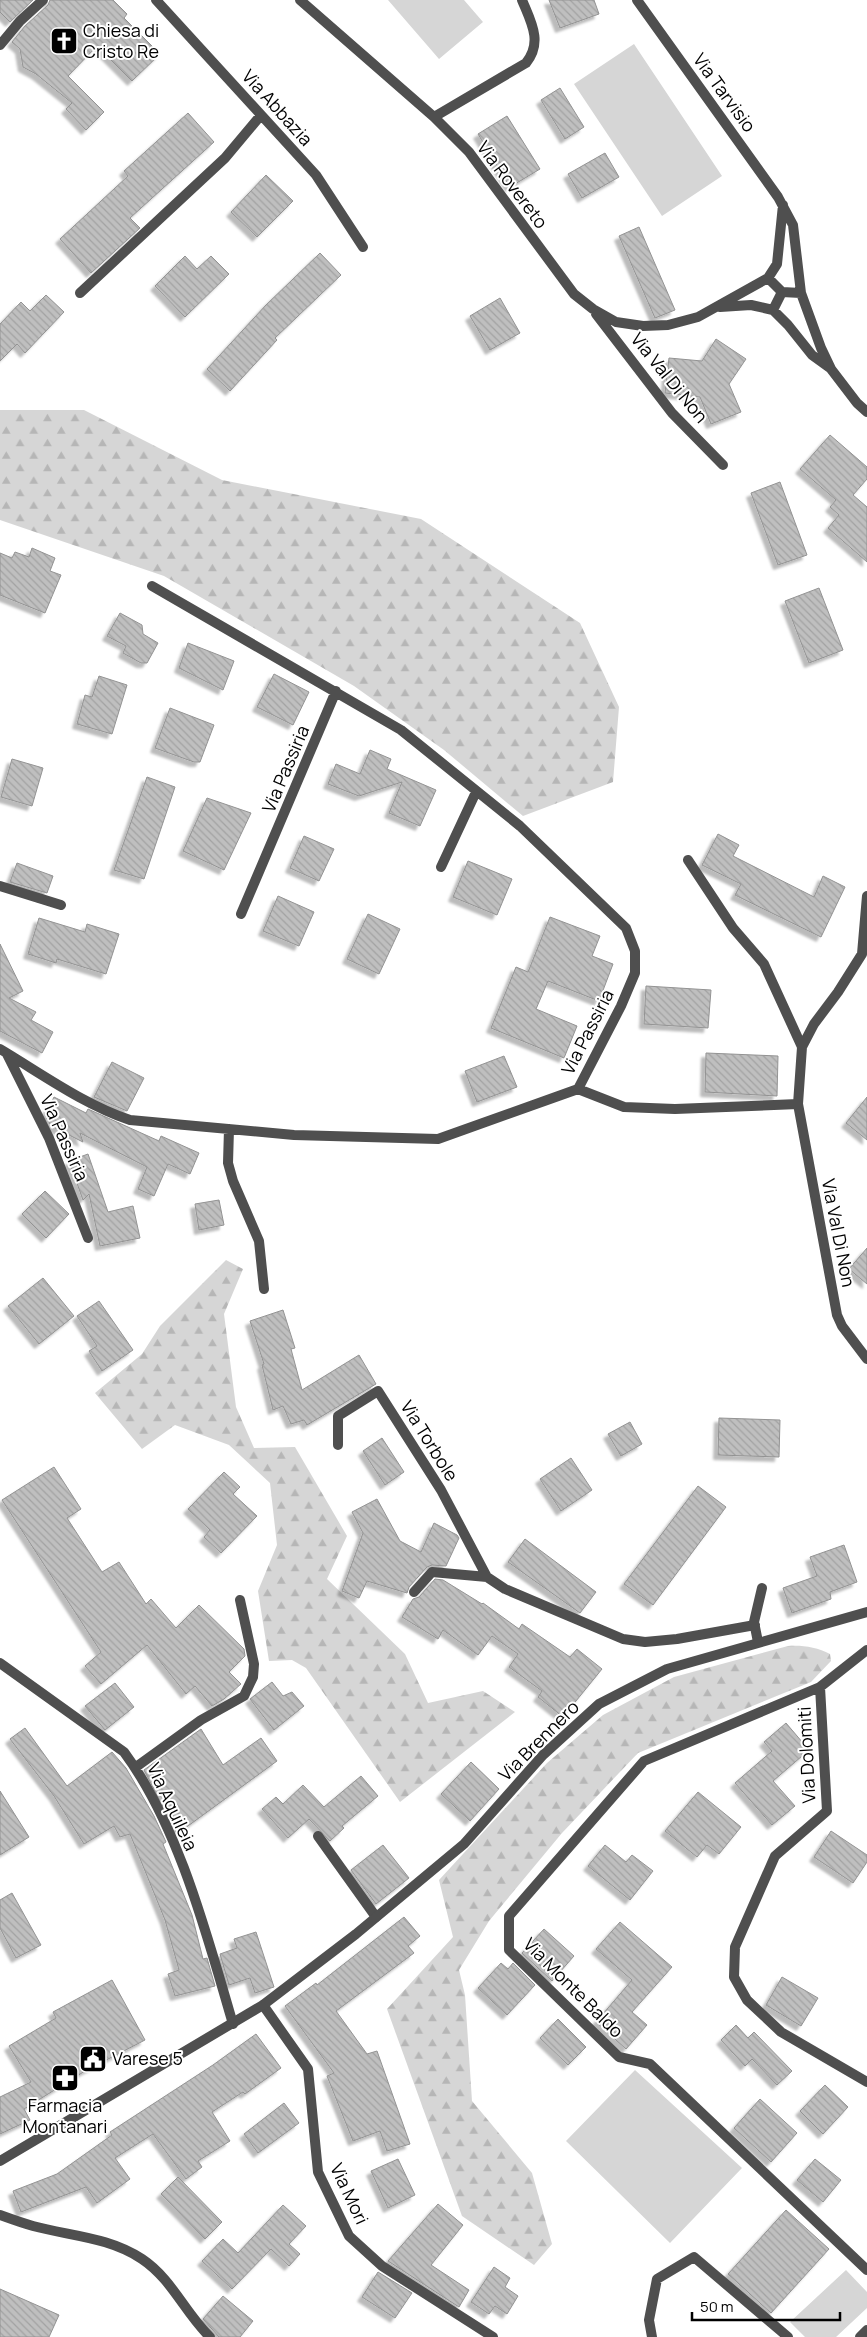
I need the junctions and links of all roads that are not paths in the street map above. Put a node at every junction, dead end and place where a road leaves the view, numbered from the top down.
1 (43, 0) edge
2 (156, 0) edge
3 (300, 0) edge
4 (522, 0) edge
5 (637, 0) edge
6 (1, 42) edge
7 (261, 115) junction
8 (434, 117) junction
9 (783, 205) junction
10 (363, 247) dead end
11 (768, 278) junction
12 (782, 292) junction
13 (80, 293) dead end
14 (801, 293) junction
15 (717, 307) junction
16 (593, 309) junction
17 (773, 310) junction
18 (831, 369) junction
19 (867, 412) edge
20 (723, 465) dead end
21 (152, 586) dead end
22 (336, 691) junction
23 (476, 792) junction
24 (688, 860) dead end
25 (441, 867) dead end
26 (0, 886) edge
27 (867, 896) edge
28 (61, 905) dead end
29 (241, 914) dead end
30 (802, 1046) junction
31 (3, 1051) edge
32 (578, 1089) junction
33 (798, 1104) junction
34 (229, 1129) junction
35 (88, 1238) dead end
36 (264, 1290) dead end
37 (867, 1359) edge
38 (338, 1445) dead end
39 (487, 1577) junction
40 (762, 1588) dead end
41 (414, 1592) dead end
42 (240, 1600) dead end
43 (867, 1612) edge
44 (755, 1625) junction
45 (758, 1642) junction
46 (867, 1650) edge
47 (0, 1663) edge
48 (820, 1687) junction
49 (136, 1767) junction
50 (318, 1836) dead end
51 (376, 1917) junction
52 (263, 2005) junction
53 (232, 2024) junction
54 (867, 2082) edge
55 (0, 2161) edge
56 (0, 2215) edge
57 (867, 2270) edge
58 (867, 2330) edge
59 (210, 2337) edge
60 (493, 2337) edge
61 (652, 2337) edge
62 (788, 2337) edge
63 (860, 2337) edge

1 - 6 street
2 - 7 street, Via Abbazia
3 - 8 street, Via Rovereto
4 - 8 street
5 - 9 street, Via Tarvisio
7 - 10 street, Via Abbazia
7 - 13 street
8 - 16 street, Via Rovereto
9 - 11 street
9 - 14 street, Via Tarvisio
11 - 12 street
11 - 15 street, Via Rovereto
12 - 14 street
12 - 17 street
14 - 18 street
15 - 16 street, Via Rovereto
15 - 17 street, Via Rovereto
16 - 20 street, Via Val Di Non
17 - 18 street
18 - 19 street
21 - 22 street, Via Passiria
22 - 23 street, Via Passiria
22 - 29 street, Via Passiria
23 - 25 street
23 - 32 street, Via Passiria
24 - 30 street, Via Val Di Non
26 - 28 street
27 - 30 street, Via Val Di Non
30 - 33 street, Via Val Di Non
31 - 34 street, Via Passiria
31 - 35 street, Via Passiria
32 - 33 street
32 - 34 street, Via Passiria
33 - 37 street, Via Val Di Non
34 - 36 street
38 - 39 street, Via Torbole
39 - 41 street, Via Torbole
39 - 44 street, Via Torbole
40 - 44 street
42 - 49 street
43 - 45 street, Via Brennero
44 - 45 street
45 - 51 street, Via Brennero
46 - 48 street, Via Dolomiti
47 - 49 street, Via Aquileia
48 - 54 street, Via Dolomiti
48 - 57 street, Via Monte Baldo
49 - 53 street, Via Aquileia
50 - 51 street
51 - 52 street, Via Brennero
52 - 53 street, Via Brennero
52 - 60 street, Via Mori
53 - 55 street, Via Brennero
56 - 59 street
58 - 63 street
61 - 62 street

